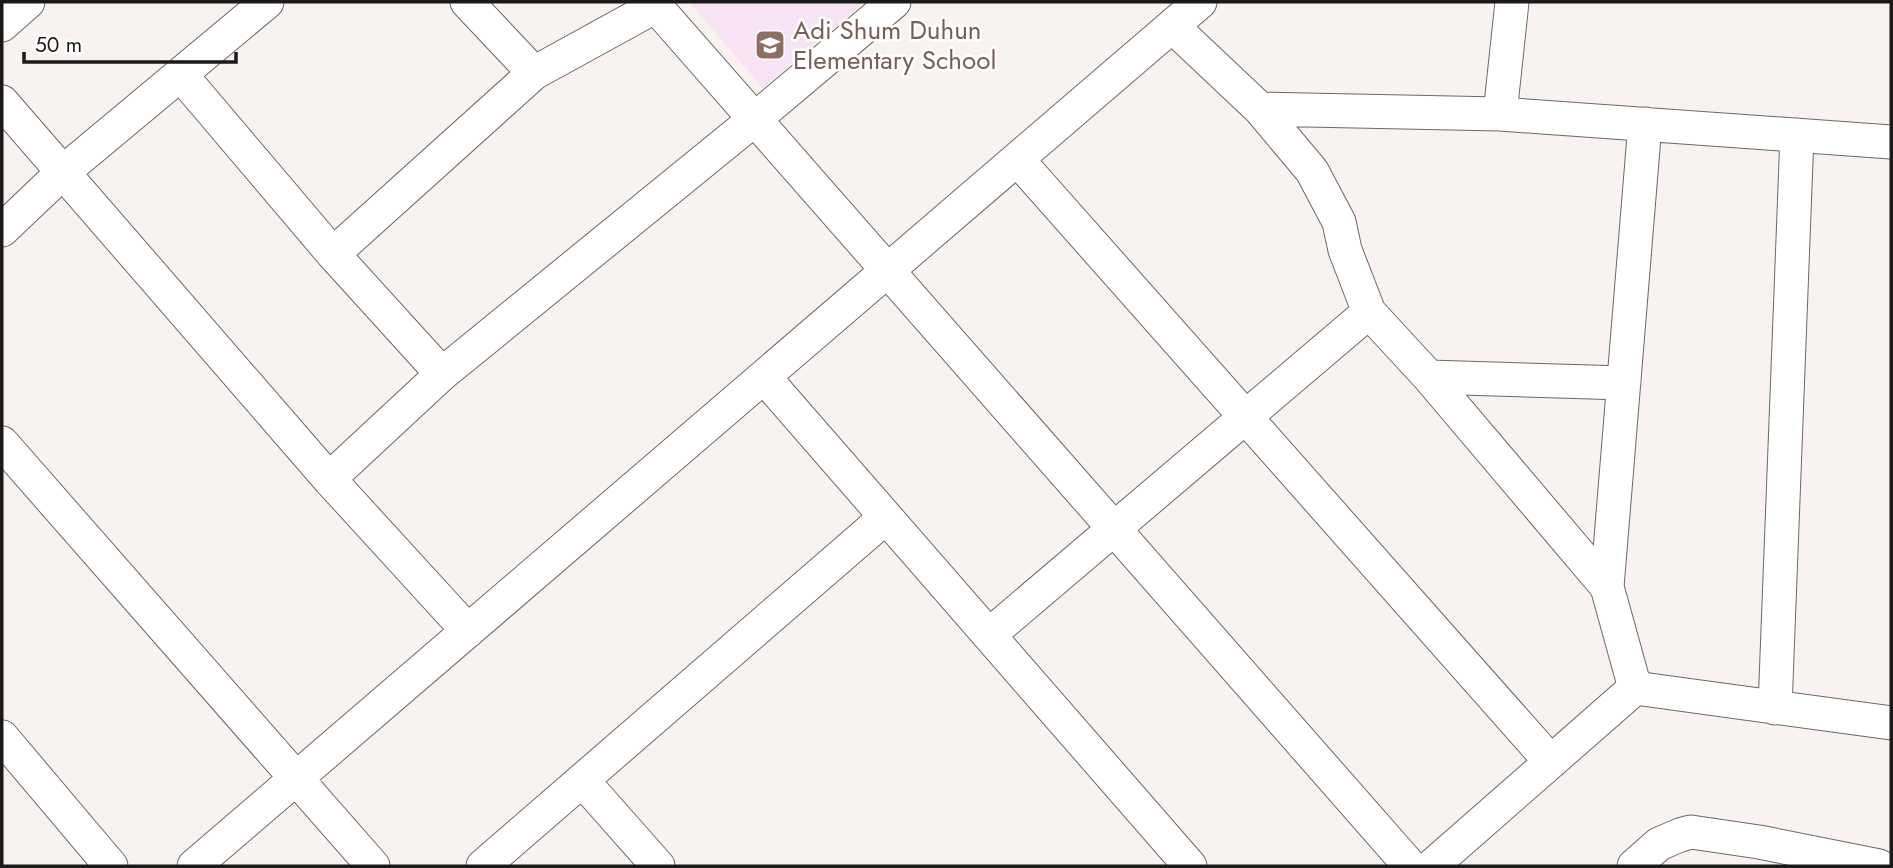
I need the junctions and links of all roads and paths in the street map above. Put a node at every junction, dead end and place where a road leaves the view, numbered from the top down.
1 (28, 2) edge
2 (267, 2) edge
3 (467, 2) edge
4 (894, 2) edge
5 (1200, 2) edge
6 (1512, 2) edge
7 (654, 4) edge
8 (2, 25) edge
9 (1172, 26) junction
10 (534, 73) junction
11 (181, 75) junction
12 (2, 102) edge
13 (1260, 109) junction
14 (1500, 114) junction
15 (755, 119) junction
16 (1645, 124) junction
17 (1797, 135) junction
18 (1891, 142) edge
19 (1017, 159) junction
20 (62, 173) junction
21 (2, 230) edge
22 (333, 254) junction
23 (887, 270) junction
24 (1369, 312) junction
25 (442, 374) junction
26 (764, 377) junction
27 (1429, 377) junction
28 (1624, 383) junction
29 (1246, 416) junction
30 (2, 443) edge
31 (329, 479) junction
32 (886, 517) junction
33 (1114, 529) junction
34 (1608, 587) junction
35 (468, 631) junction
36 (989, 635) junction
37 (1635, 688) junction
38 (1775, 708) junction
39 (1891, 723) edge
40 (2, 737) edge
41 (1551, 762) junction
42 (296, 778) junction
43 (582, 780) junction
44 (1758, 854) edge
45 (111, 866) edge
46 (194, 866) edge
47 (373, 866) edge
48 (484, 866) edge
49 (658, 866) edge
50 (1188, 866) edge
51 (1410, 866) edge
52 (1432, 866) edge
53 (1634, 866) edge
54 (1878, 866) edge

1 - 8 street
2 - 11 street
3 - 10 street
4 - 15 street
5 - 9 street
6 - 14 street
7 - 10 street
7 - 15 street
9 - 13 street
9 - 19 street
10 - 22 street
11 - 20 street
11 - 22 street
12 - 20 street
13 - 14 street
13 - 24 street
14 - 16 street
15 - 23 street
15 - 25 street
16 - 17 street
16 - 28 street
17 - 18 street
17 - 38 street
19 - 23 street
19 - 29 street
20 - 21 street
20 - 31 street
22 - 25 street
23 - 26 street
23 - 33 street
24 - 27 street
24 - 29 street
25 - 31 street
26 - 32 street
26 - 35 street
27 - 28 street
27 - 34 street
28 - 34 street
29 - 33 street
29 - 41 street
30 - 42 street
31 - 35 street
32 - 36 street
32 - 43 street
33 - 36 street
33 - 51 street
34 - 37 street
35 - 42 street
36 - 50 street
37 - 38 street
37 - 41 street
38 - 39 street
40 - 45 street
41 - 52 street
42 - 46 street
42 - 47 street
43 - 48 street
43 - 49 street
44 - 53 street
44 - 54 street

